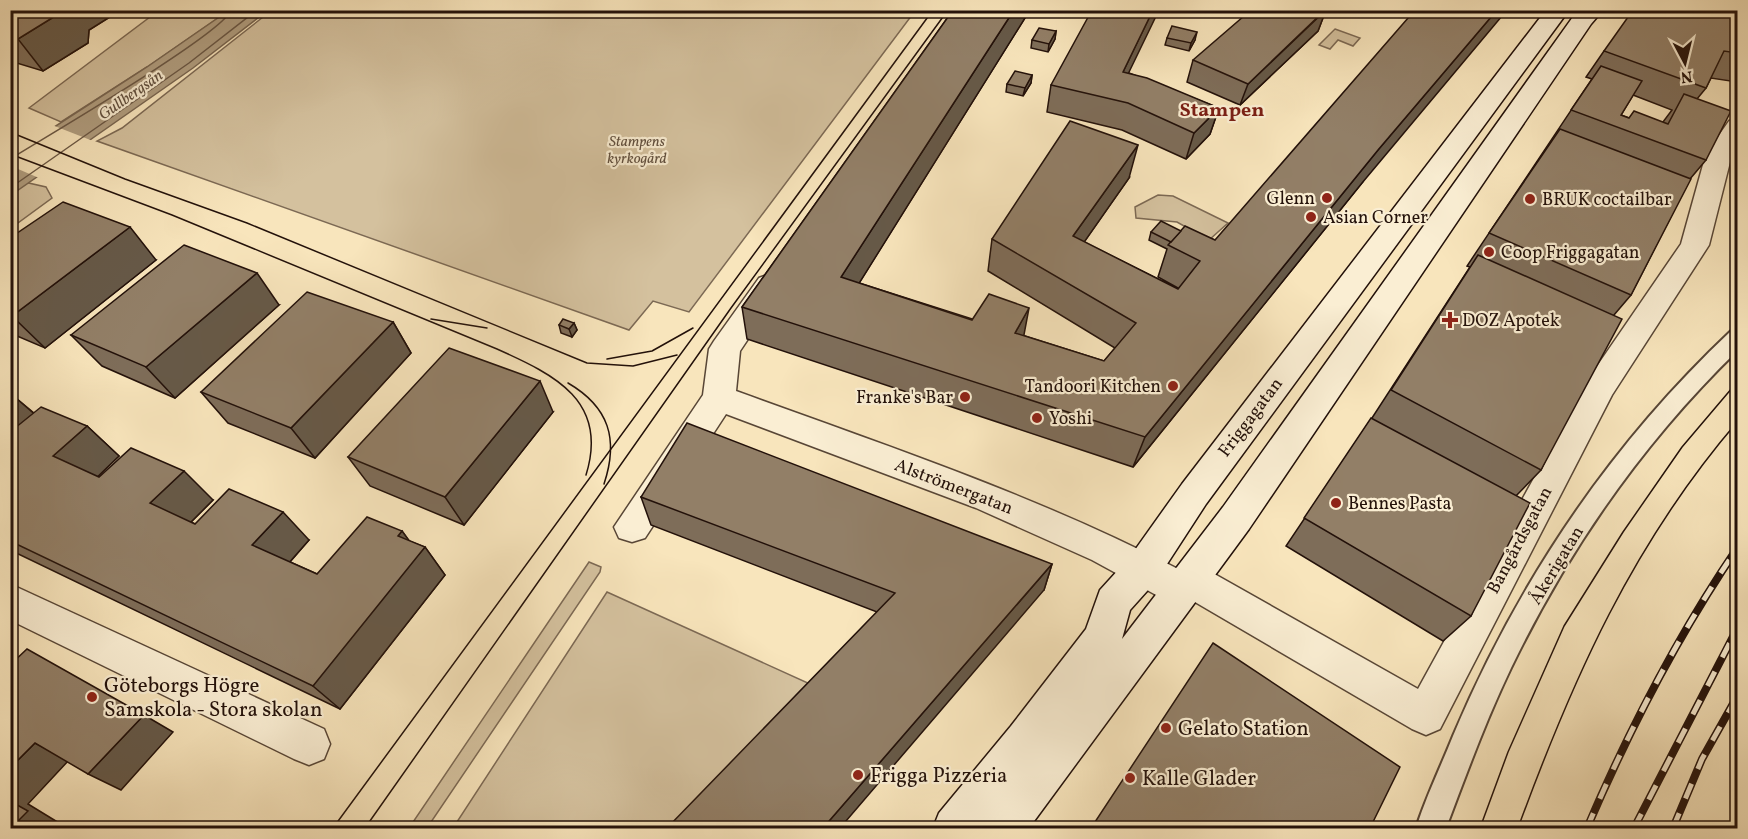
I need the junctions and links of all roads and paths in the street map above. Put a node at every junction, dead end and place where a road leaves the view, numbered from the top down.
1 (1558, 10) edge
2 (1592, 10) edge
3 (1737, 127) edge
4 (784, 263) edge
5 (1737, 337) edge
6 (719, 398) junction
7 (632, 527) dead end
8 (1143, 569) junction
9 (1186, 584) junction
10 (10, 601) edge
11 (309, 744) dead end
12 (954, 828) edge
13 (1003, 828) edge
14 (1431, 828) edge

1 - 8 main road, Friggagatan
2 - 9 main road
3 - 9 main road, Bangårdsgatan
4 - 6 main road
5 - 14 lane, Åkerigatan
6 - 7 main road
6 - 8 main road, Alströmergatan
8 - 9 main road, Alströmergatan
8 - 12 main road, Friggagatan
9 - 13 main road
10 - 11 main road

